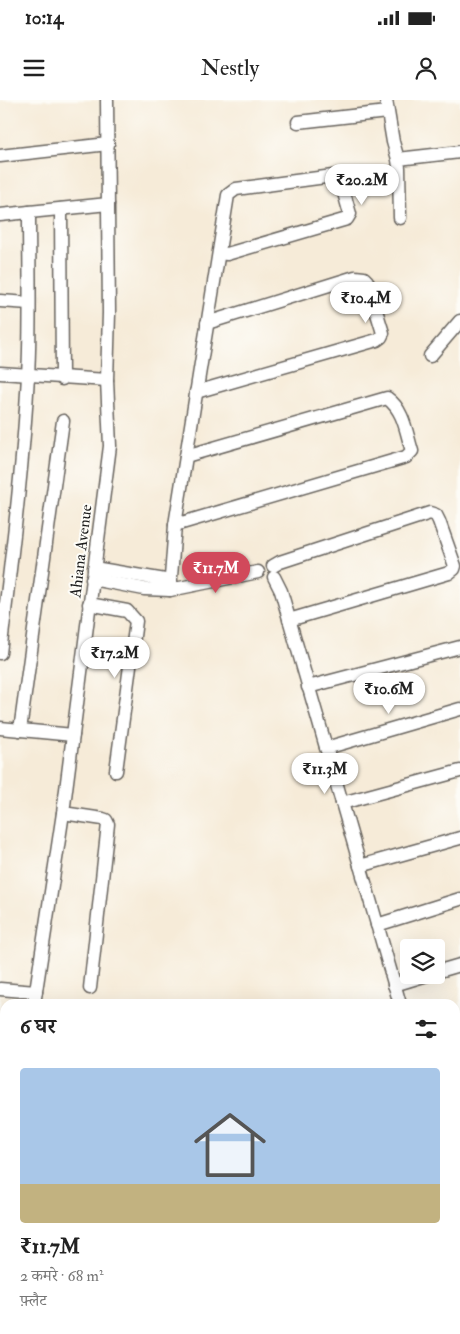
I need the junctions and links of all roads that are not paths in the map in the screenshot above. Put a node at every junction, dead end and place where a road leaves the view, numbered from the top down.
1 (107, 100) edge
2 (387, 106) edge
3 (298, 122) dead end
4 (108, 144) junction
5 (460, 152) edge
6 (0, 156) edge
7 (398, 159) junction
8 (108, 204) junction
9 (61, 209) junction
10 (29, 212) junction
11 (0, 216) edge
12 (400, 218) dead end
13 (218, 253) junction
14 (0, 301) edge
15 (29, 303) junction
16 (460, 321) edge
17 (207, 323) junction
18 (430, 356) dead end
19 (0, 373) edge
20 (28, 375) junction
21 (62, 378) junction
22 (107, 380) junction
23 (196, 392) junction
24 (63, 421) dead end
25 (186, 456) junction
26 (175, 525) junction
27 (274, 572) junction
28 (93, 574) junction
29 (5, 575) edge
30 (170, 585) junction
31 (3, 603) edge
32 (90, 604) junction
33 (289, 620) junction
34 (1, 635) edge
35 (460, 647) edge
36 (0, 653) edge
37 (308, 687) junction
38 (460, 709) edge
39 (0, 728) edge
40 (20, 730) junction
41 (73, 735) junction
42 (326, 748) junction
43 (116, 771) dead end
44 (460, 771) edge
45 (342, 803) junction
46 (62, 813) junction
47 (460, 838) edge
48 (360, 866) junction
49 (460, 899) edge
50 (377, 925) junction
51 (460, 965) edge
52 (445, 969) edge
53 (400, 983) edge
54 (394, 985) junction
55 (90, 988) dead end
56 (0, 989) edge
57 (35, 998) edge
58 (398, 999) edge

1 - 4 street, Ahiana Avenue
2 - 3 street
2 - 7 street
4 - 6 street
4 - 8 street, Ahiana Avenue
5 - 7 street
7 - 12 street
8 - 9 street
8 - 22 street, Ahiana Avenue
9 - 10 street
9 - 21 street
10 - 11 street
10 - 15 street
13 - 13 street
13 - 17 street
14 - 15 street
15 - 20 street
16 - 18 street
17 - 23 street
17 - 23 street
19 - 20 street
20 - 21 street
20 - 29 street
21 - 22 street
22 - 28 street, Ahiana Avenue
23 - 25 street
24 - 40 street
25 - 26 street
25 - 26 street
26 - 30 street
27 - 30 street
27 - 33 street
27 - 33 street
28 - 30 street
28 - 32 street, Ahiana Avenue
29 - 31 street
31 - 34 street
32 - 41 street, Ahiana Avenue
32 - 43 street
33 - 37 street
34 - 36 street
35 - 37 street
37 - 42 street
38 - 42 street
39 - 40 street
40 - 41 street
41 - 46 street, Ahiana Avenue
42 - 45 street
44 - 45 street
45 - 48 street
46 - 55 street
46 - 57 street, Ahiana Avenue
47 - 48 street
48 - 50 street
49 - 50 street
50 - 54 street
51 - 52 street
53 - 54 street
54 - 58 street
56 - 57 street

